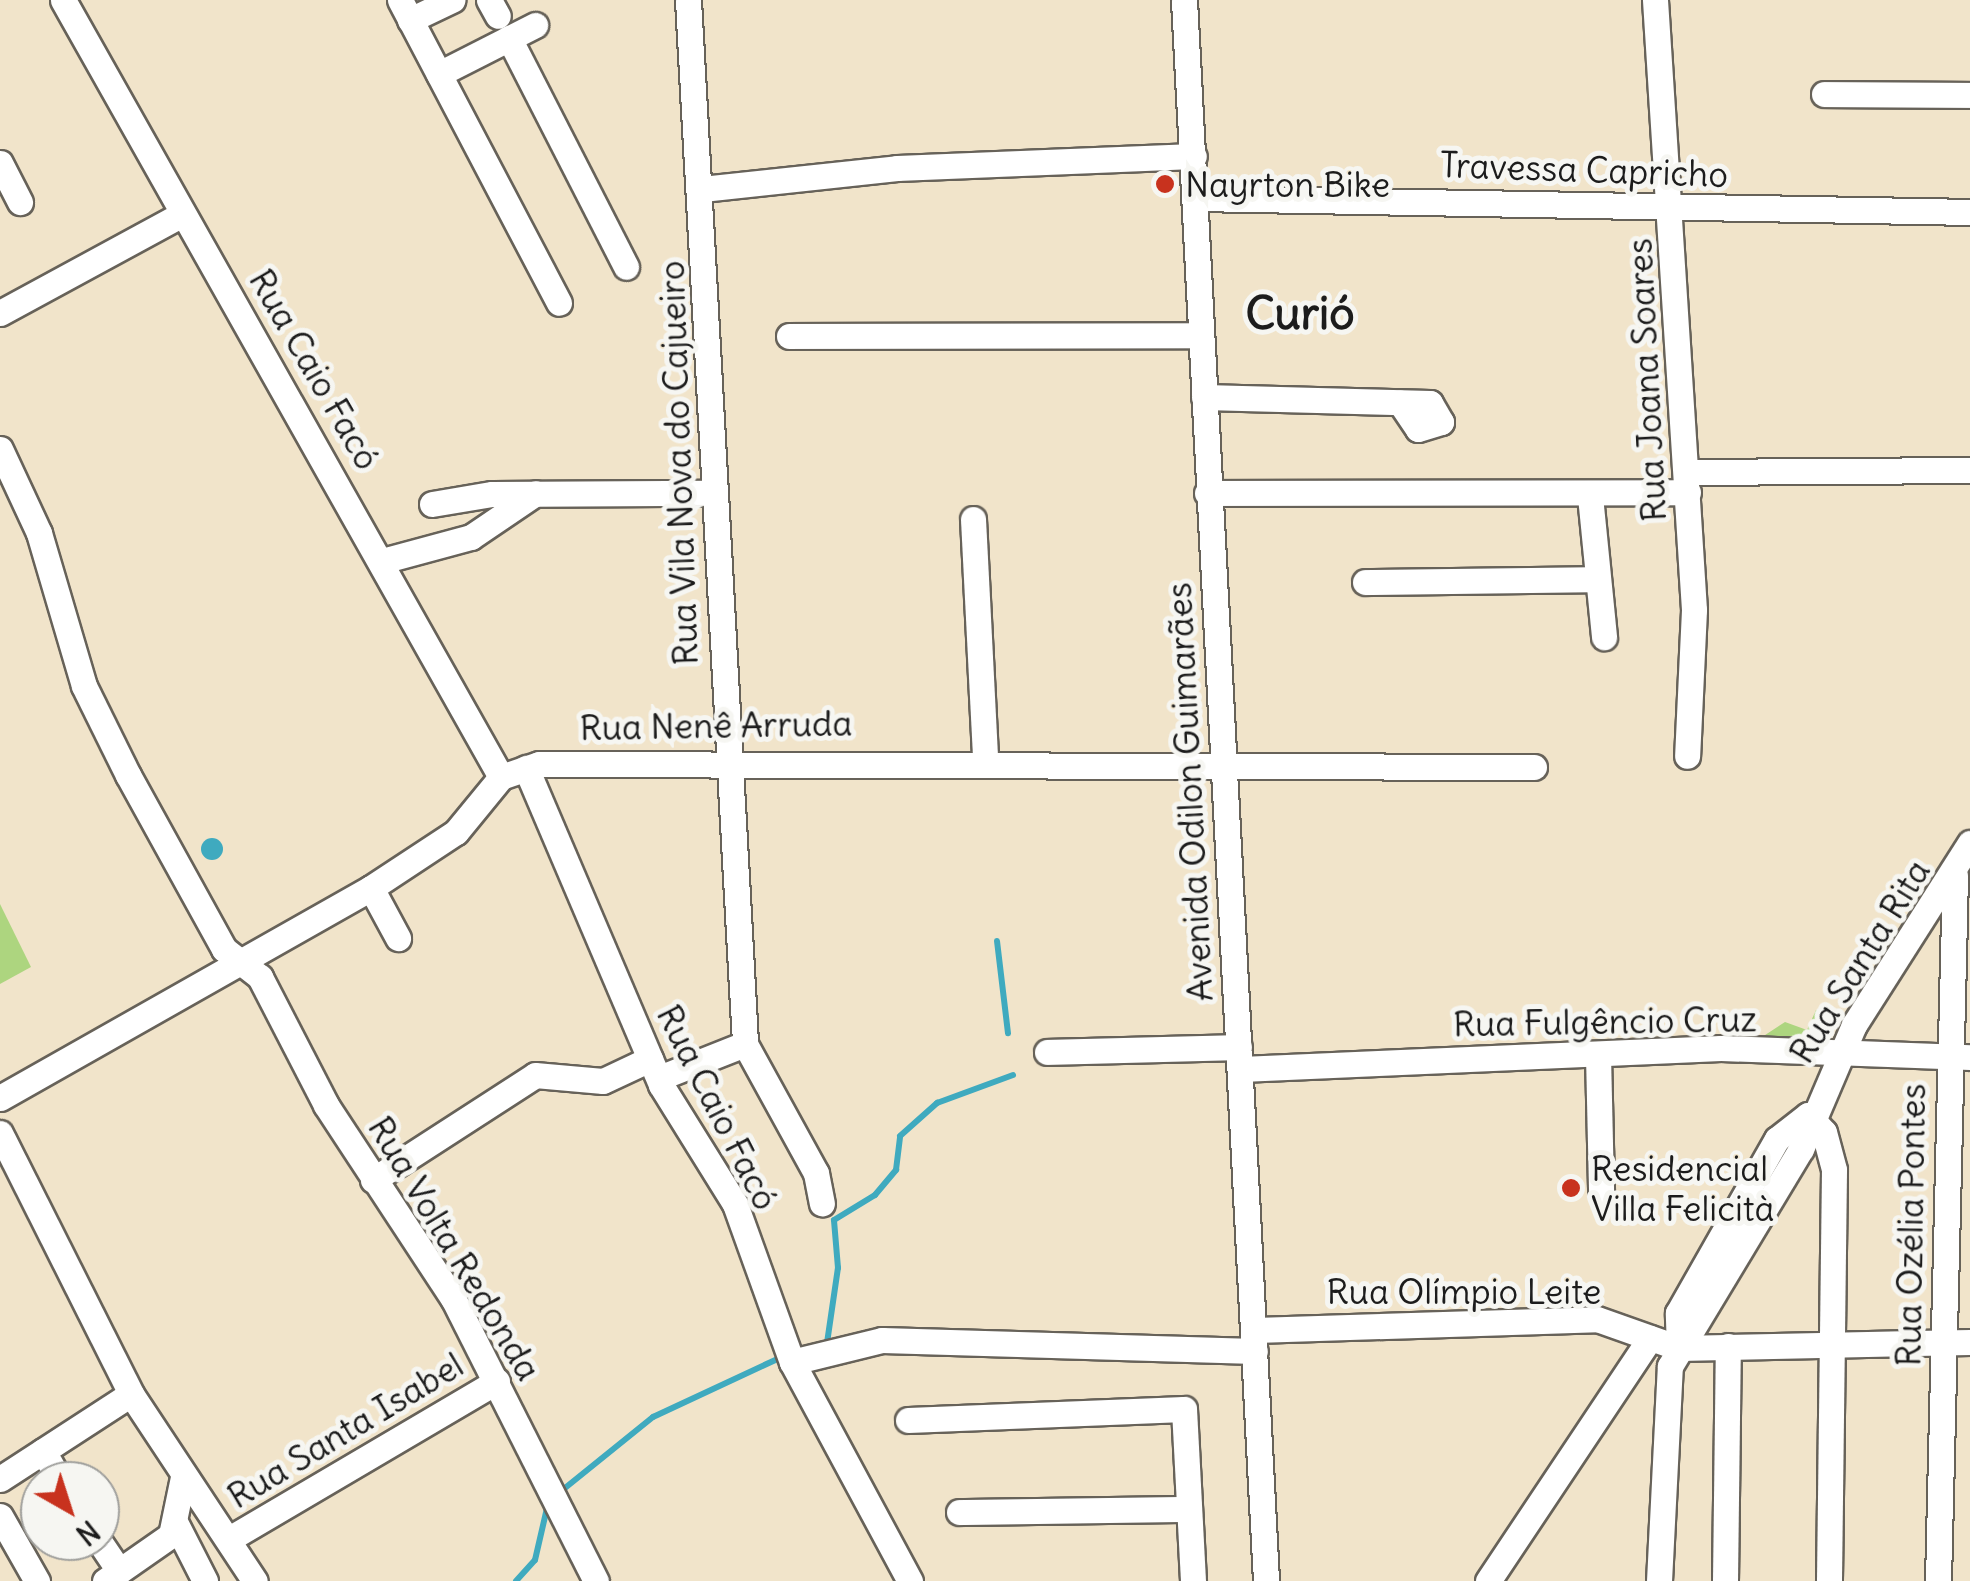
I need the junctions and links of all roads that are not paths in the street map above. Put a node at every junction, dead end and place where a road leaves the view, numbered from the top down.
1 (63, 0) edge
2 (452, 0) edge
3 (688, 0) edge
4 (1184, 0) edge
5 (1655, 0) edge
6 (405, 10) edge
7 (499, 18) edge
8 (534, 25) dead end
9 (439, 74) junction
10 (1824, 94) dead end
11 (1970, 96) edge
12 (1194, 156) junction
13 (0, 163) edge
14 (702, 189) junction
15 (1196, 198) junction
16 (20, 202) dead end
17 (1673, 208) junction
18 (1970, 212) edge
19 (182, 214) junction
20 (626, 267) dead end
21 (559, 303) dead end
22 (0, 313) edge
23 (1200, 335) junction
24 (790, 336) dead end
25 (1204, 397) junction
26 (1400, 402) dead end
27 (0, 449) edge
28 (1970, 470) edge
29 (1688, 482) junction
30 (536, 493) junction
31 (712, 493) junction
32 (1207, 493) junction
33 (1590, 496) junction
34 (432, 504) dead end
35 (972, 519) dead end
36 (382, 561) junction
37 (1598, 579) junction
38 (1366, 582) dead end
39 (1604, 637) dead end
40 (1688, 756) dead end
41 (724, 759) junction
42 (985, 759) junction
43 (1224, 763) junction
44 (1534, 766) dead end
45 (513, 773) junction
46 (1970, 843) edge
47 (1956, 870) junction
48 (371, 888) junction
49 (398, 938) dead end
50 (243, 958) junction
51 (746, 1044) junction
52 (1047, 1052) dead end
53 (1598, 1055) junction
54 (1837, 1055) junction
55 (1959, 1056) edge
56 (1240, 1058) junction
57 (654, 1068) junction
58 (0, 1098) edge
59 (1808, 1116) junction
60 (0, 1133) edge
61 (373, 1180) junction
62 (1601, 1191) dead end
63 (822, 1204) dead end
64 (1650, 1338) junction
65 (1255, 1341) junction
66 (1832, 1341) junction
67 (1943, 1342) junction
68 (1970, 1342) edge
69 (1728, 1346) junction
70 (1679, 1348) junction
71 (792, 1362) junction
72 (497, 1382) junction
73 (131, 1394) junction
74 (908, 1420) dead end
75 (42, 1451) junction
76 (48, 1461) edge
77 (183, 1477) junction
78 (0, 1479) edge
79 (1186, 1509) junction
80 (959, 1512) dead end
81 (0, 1516) edge
82 (176, 1524) junction
83 (229, 1539) junction
84 (112, 1576) edge
85 (38, 1581) edge
86 (205, 1581) edge
87 (256, 1581) edge
88 (596, 1581) edge
89 (910, 1581) edge
90 (1193, 1581) edge
91 (1266, 1581) edge
92 (1488, 1581) edge
93 (1658, 1581) edge
94 (1726, 1581) edge
95 (1828, 1581) edge
96 (1938, 1581) edge

1 - 19 street, Rua Caio Facó
2 - 6 street
3 - 14 street, Rua Vila Nova do Cajueiro
4 - 12 street, Avenida Odilon Guimarães
5 - 17 street, Rua Joana Soares
6 - 9 street
7 - 8 street
7 - 9 street
7 - 20 street
9 - 21 street
10 - 11 street
12 - 14 street
12 - 15 street, Avenida Odilon Guimarães
13 - 16 street
14 - 31 street, Rua Vila Nova do Cajueiro
15 - 17 street, Travessa Capricho
15 - 23 street, Avenida Odilon Guimarães
17 - 18 street, Travessa Capricho
17 - 29 street, Rua Joana Soares
19 - 22 street
19 - 36 street, Rua Caio Facó
23 - 24 street
23 - 25 street, Avenida Odilon Guimarães
25 - 26 street
25 - 32 street, Avenida Odilon Guimarães
27 - 50 street, Rua Volta Redonda
28 - 29 street
29 - 33 street
29 - 40 street, Rua Joana Soares
30 - 31 street
30 - 34 street
30 - 36 street
31 - 41 street, Rua Vila Nova do Cajueiro
32 - 33 street
32 - 43 street, Avenida Odilon Guimarães
33 - 37 street
35 - 42 street
36 - 45 street, Rua Caio Facó
37 - 38 street
37 - 39 street
41 - 42 street, Rua Nenê Arruda
41 - 45 street, Rua Nenê Arruda
41 - 51 street, Rua Vila Nova do Cajueiro
42 - 43 street, Rua Nenê Arruda
43 - 44 street, Rua Nenê Arruda
43 - 56 street, Avenida Odilon Guimarães
45 - 48 street
45 - 57 street, Rua Caio Facó
46 - 47 street, Rua Santa Rita
47 - 54 street, Rua Santa Rita
47 - 55 street, Rua Ozélia Pontes
48 - 49 street
48 - 50 street
50 - 58 street
50 - 61 street, Rua Volta Redonda
51 - 57 street
51 - 63 street, Rua Vila Nova do Cajueiro
52 - 56 street, Rua Fulgêncio Cruz
53 - 54 street, Rua Fulgêncio Cruz
53 - 56 street, Rua Fulgêncio Cruz
53 - 62 street
54 - 55 street, Rua Fulgêncio Cruz
54 - 59 street, Rua Santa Rita
55 - 67 street, Rua Ozélia Pontes
56 - 65 street, Avenida Odilon Guimarães
57 - 61 street
57 - 71 street, Rua Caio Facó
59 - 66 street
59 - 70 street, Rua Santa Rita
60 - 73 street
61 - 72 street, Rua Volta Redonda
64 - 65 street, Rua Olímpio Leite
64 - 70 street, Rua Olímpio Leite
64 - 92 street
65 - 71 street, Rua Olímpio Leite
65 - 91 street, Avenida Odilon Guimarães
66 - 67 street, Rua Olímpio Leite
66 - 69 street, Rua Olímpio Leite
66 - 95 street
67 - 68 street, Rua Olímpio Leite
67 - 96 street, Rua Ozélia Pontes
69 - 70 street, Rua Olímpio Leite
69 - 94 street
70 - 93 street, Rua Santa Rita
71 - 89 street, Rua Caio Facó
72 - 83 street, Rua Santa Isabel
72 - 88 street, Rua Volta Redonda
73 - 75 street
73 - 77 street
74 - 79 street
75 - 76 street
75 - 78 street
77 - 82 street, Rua Santa Isabel
77 - 83 street
79 - 80 street
79 - 90 street
81 - 85 street
82 - 84 street
82 - 86 street
83 - 87 street

